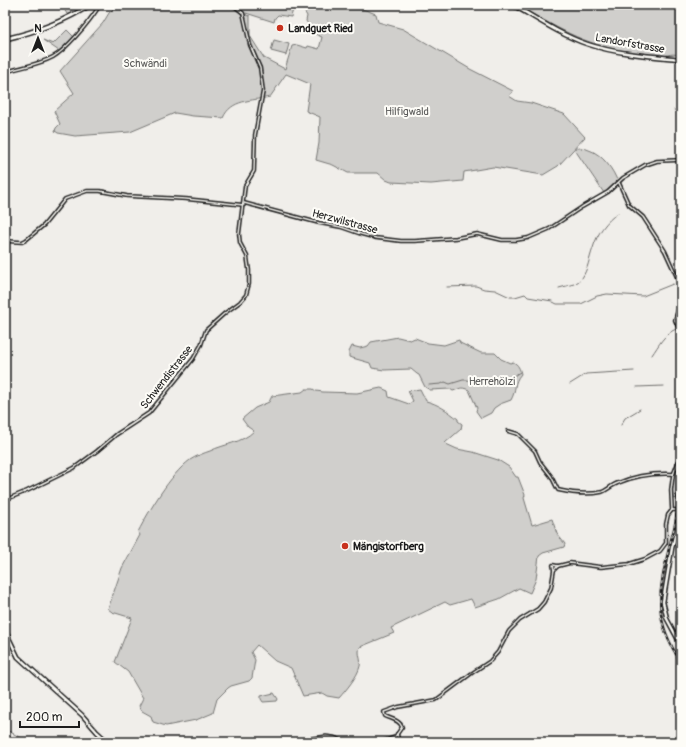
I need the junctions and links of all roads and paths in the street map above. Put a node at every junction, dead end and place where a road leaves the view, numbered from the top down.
1 (90, 5) edge
2 (98, 5) edge
3 (233, 5) edge
4 (513, 5) edge
5 (5, 39) edge
6 (681, 59) edge
7 (5, 72) edge
8 (681, 160) edge
9 (619, 183) junction
10 (244, 204) junction
11 (5, 240) edge
12 (681, 286) edge
13 (681, 300) edge
14 (681, 334) edge
15 (508, 431) dead end
16 (681, 455) edge
17 (673, 474) junction
18 (681, 474) edge
19 (681, 491) edge
20 (5, 500) edge
21 (672, 510) junction
22 (681, 512) edge
23 (5, 630) edge
24 (681, 637) edge
25 (678, 639) junction
26 (681, 645) edge
27 (397, 734) junction
28 (391, 739) junction
29 (108, 742) edge
30 (289, 742) edge
31 (345, 742) edge
32 (381, 742) edge
33 (398, 742) edge

1 - 5 main road
2 - 7 street
3 - 10 street, Schwendistrasse
4 - 6 street, Landorfstrasse
8 - 9 street, Herzwilstrasse
9 - 10 street, Herzwilstrasse
9 - 12 street
10 - 11 street, Herzwilstrasse
10 - 20 street, Schwendistrasse
13 - 14 street
15 - 17 street
16 - 17 street
17 - 21 street
18 - 19 street
21 - 22 street
21 - 27 street
22 - 25 street
23 - 29 street
24 - 25 street
25 - 26 street
27 - 28 street
27 - 33 street
28 - 32 street
28 - 33 street
30 - 31 street

